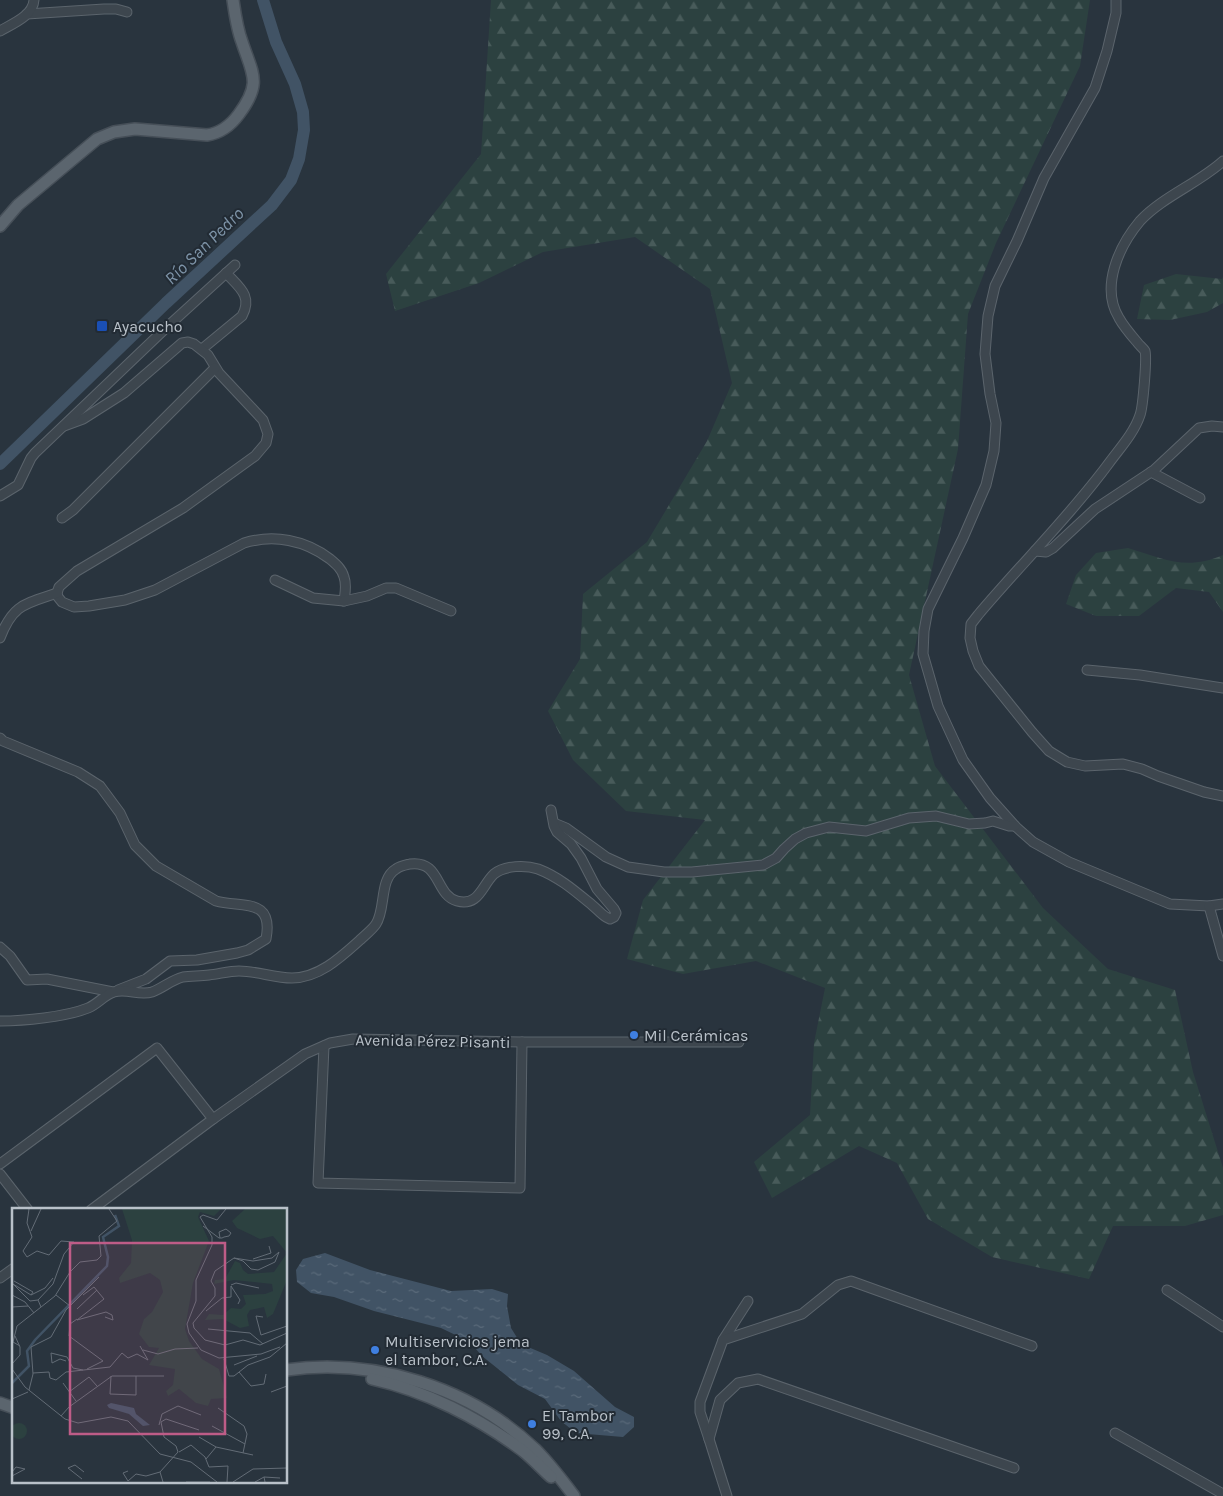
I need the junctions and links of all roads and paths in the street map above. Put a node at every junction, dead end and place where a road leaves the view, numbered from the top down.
1 (34, 0) edge
2 (233, 0) edge
3 (1116, 0) edge
4 (127, 12) dead end
5 (27, 14) junction
6 (0, 31) edge
7 (1223, 160) edge
8 (0, 226) edge
9 (234, 265) dead end
10 (226, 273) junction
11 (202, 349) junction
12 (215, 368) junction
13 (64, 426) junction
14 (1223, 427) edge
15 (1151, 472) junction
16 (2, 492) edge
17 (1200, 498) dead end
18 (62, 518) dead end
19 (1036, 551) junction
20 (275, 580) dead end
21 (57, 593) junction
22 (344, 600) junction
23 (451, 611) dead end
24 (0, 638) edge
25 (1087, 670) dead end
26 (1223, 688) edge
27 (0, 738) edge
28 (1223, 796) edge
29 (551, 810) dead end
30 (554, 823) junction
31 (1015, 826) junction
32 (1223, 904) edge
33 (1209, 906) junction
34 (0, 947) edge
35 (1223, 956) edge
36 (114, 992) junction
37 (0, 1021) edge
38 (522, 1042) junction
39 (739, 1042) dead end
40 (324, 1046) junction
41 (213, 1119) junction
42 (0, 1164) edge
43 (0, 1174) edge
44 (26, 1208) edge
45 (94, 1208) edge
46 (12, 1269) edge
47 (0, 1278) edge
48 (1166, 1290) dead end
49 (748, 1301) dead end
50 (1223, 1327) edge
51 (723, 1340) junction
52 (1032, 1346) dead end
53 (288, 1370) edge
54 (302, 1371) junction
55 (288, 1376) edge
56 (0, 1395) edge
57 (12, 1399) edge
58 (0, 1403) edge
59 (12, 1407) edge
60 (1115, 1433) dead end
61 (709, 1438) junction
62 (1014, 1468) dead end
63 (1223, 1494) edge
64 (566, 1496) edge
65 (574, 1496) edge
66 (727, 1496) edge

1 - 5 street
2 - 8 main road
3 - 31 street
4 - 5 street
5 - 6 street
7 - 19 street
9 - 10 street
10 - 11 street
10 - 13 street
11 - 12 street
11 - 13 street
12 - 18 street
12 - 21 street
13 - 16 street
14 - 15 street
15 - 17 street
15 - 19 street
19 - 28 street
20 - 22 street
21 - 22 street
21 - 24 street
22 - 23 street
25 - 26 street
27 - 36 street
29 - 30 street
30 - 31 street
30 - 36 street
31 - 33 street
32 - 33 street
33 - 35 street
34 - 36 street
36 - 37 street
38 - 39 street, Avenida Pérez Pisanti
38 - 40 street, Avenida Pérez Pisanti
38 - 40 street
40 - 41 street, Avenida Pérez Pisanti
41 - 42 street
41 - 45 street, Avenida Pérez Pisanti
43 - 44 street
46 - 47 street
48 - 50 street
49 - 51 street
51 - 52 street
51 - 61 street
53 - 54 main road
54 - 55 main road
54 - 64 main road
54 - 65 main road
56 - 57 main road
58 - 59 main road
60 - 63 street
61 - 62 street
61 - 66 street

